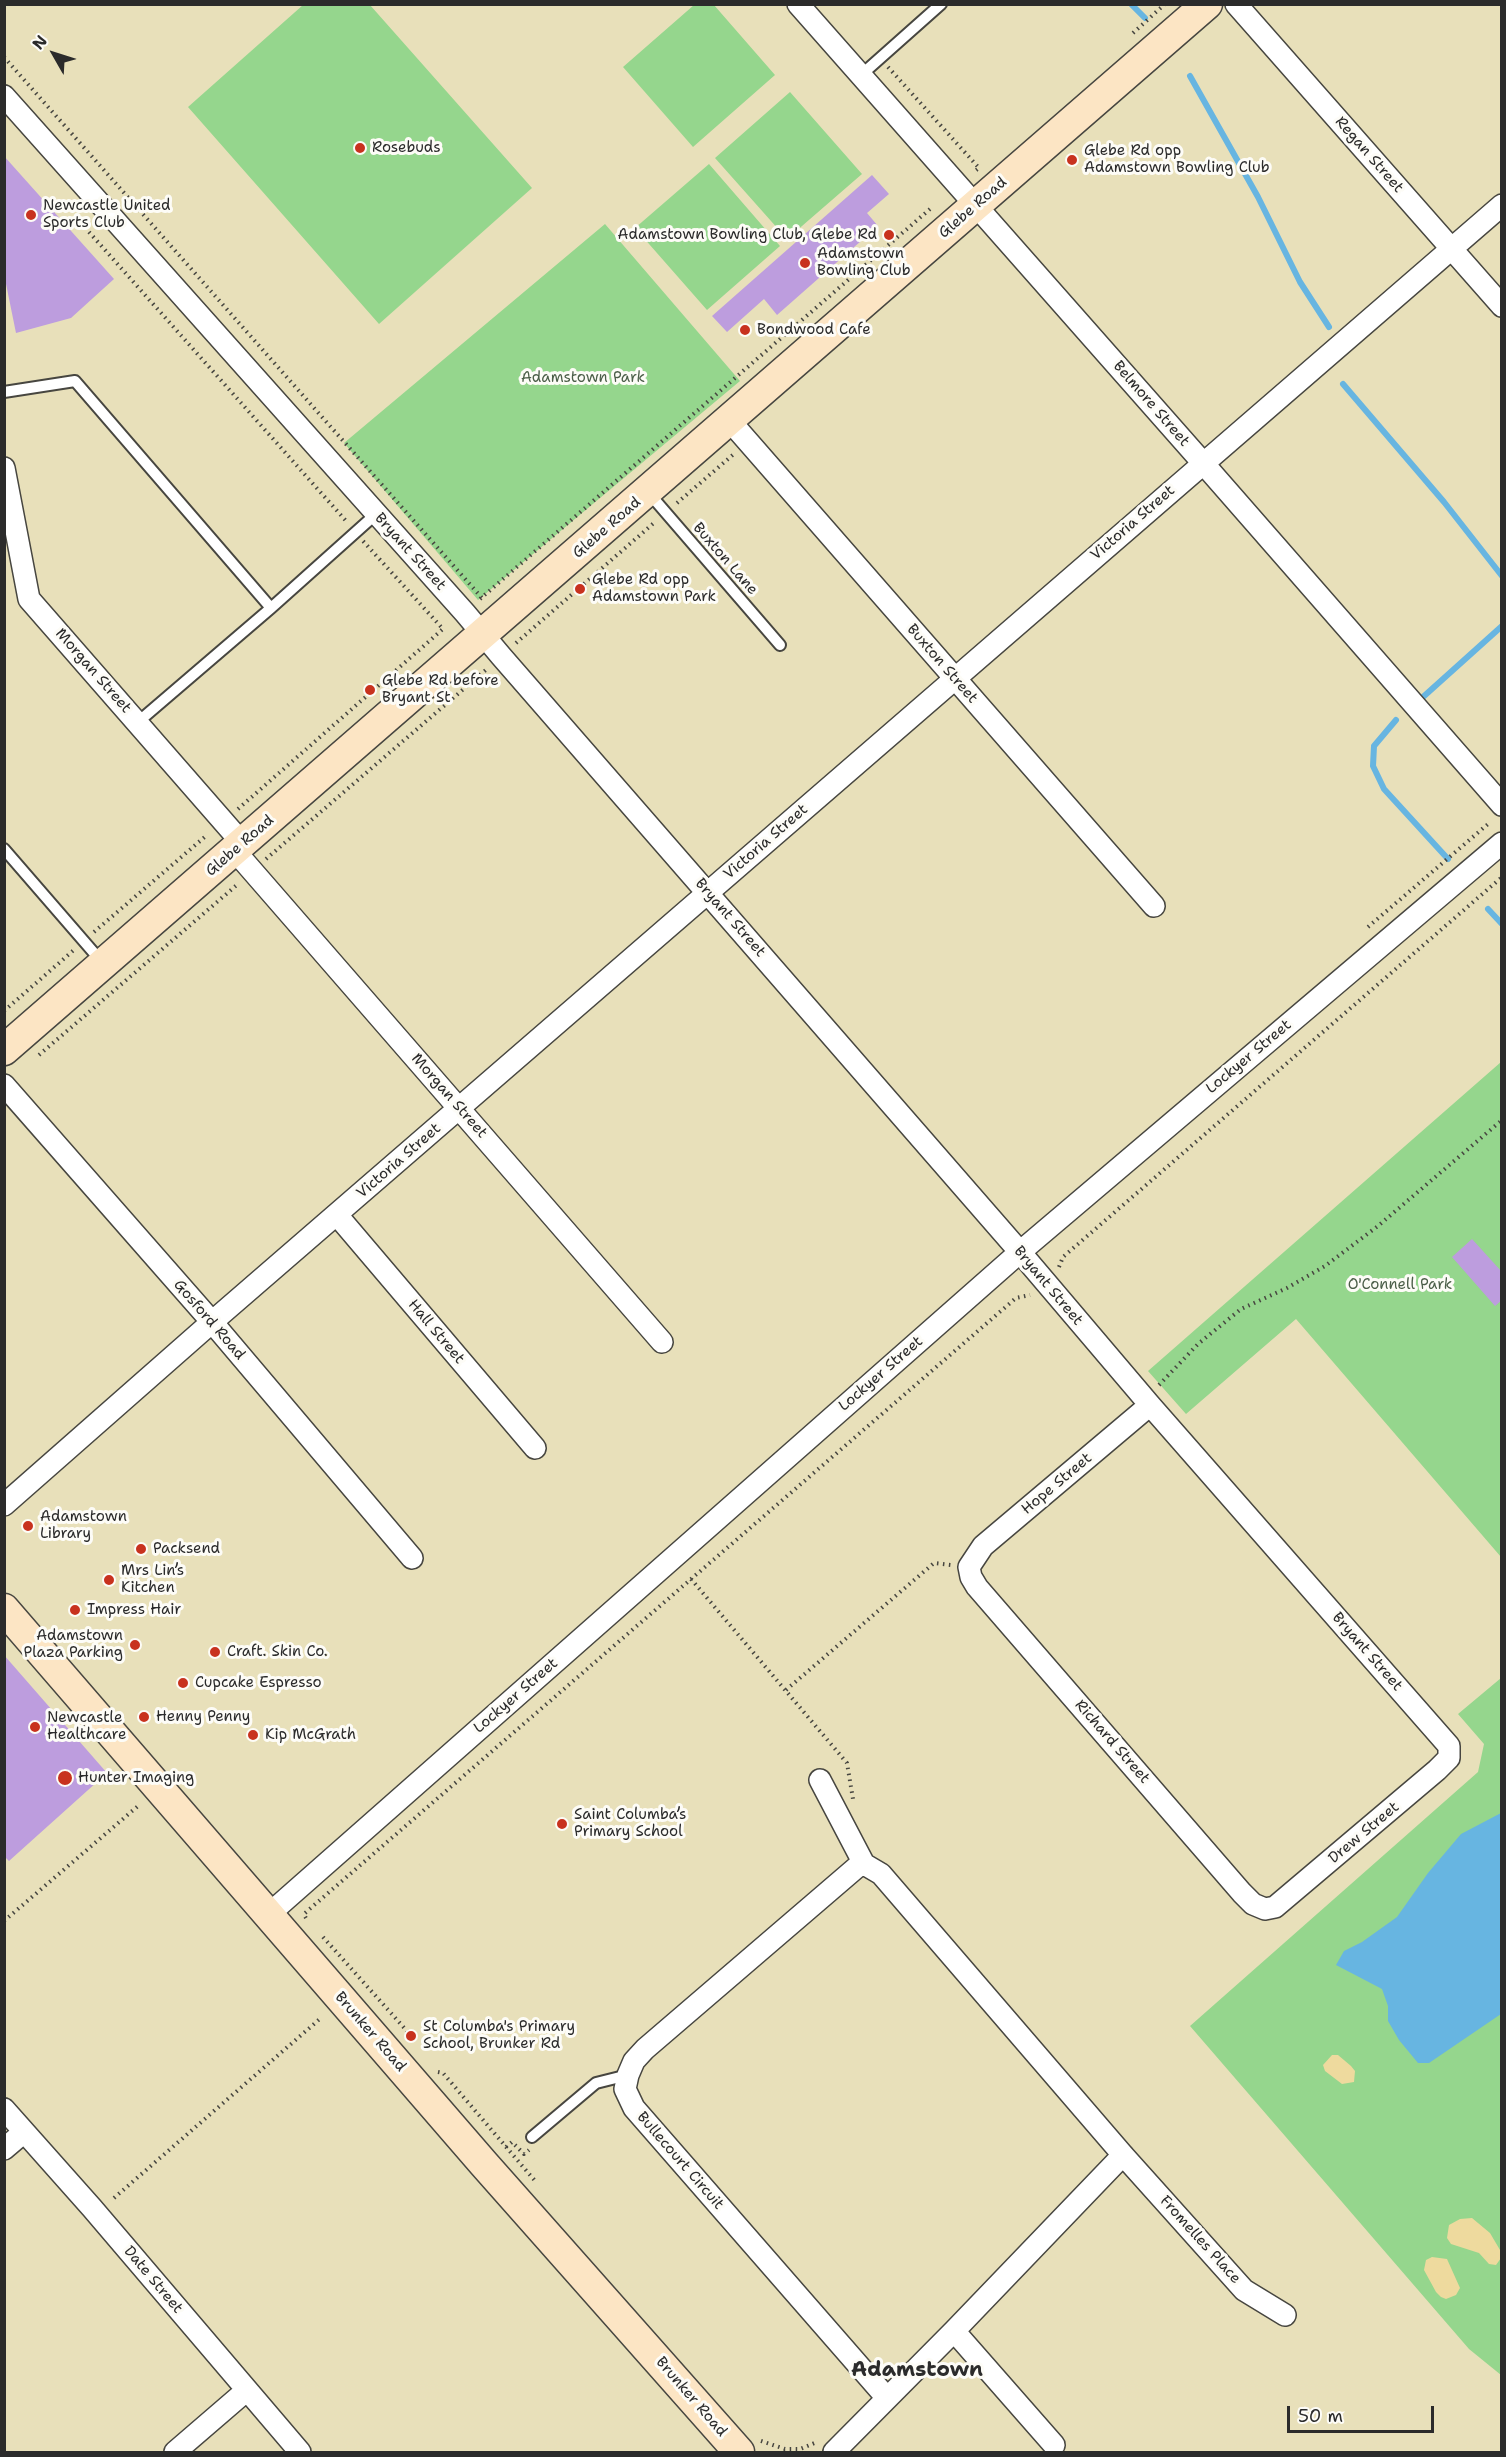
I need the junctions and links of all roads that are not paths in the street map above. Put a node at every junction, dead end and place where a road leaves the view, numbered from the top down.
1 (798, 4) edge
2 (941, 4) edge
3 (1208, 4) edge
4 (1236, 4) edge
5 (860, 76) junction
6 (4, 96) edge
7 (976, 205) junction
8 (1502, 205) edge
9 (1451, 249) junction
10 (1502, 306) edge
11 (4, 392) edge
12 (730, 421) junction
13 (1203, 463) junction
14 (5, 478) edge
15 (657, 502) junction
16 (376, 514) junction
17 (271, 608) junction
18 (484, 634) junction
19 (780, 645) dead end
20 (954, 678) junction
21 (138, 722) junction
22 (1502, 806) edge
23 (1502, 843) edge
24 (4, 849) edge
25 (246, 853) junction
26 (708, 893) junction
27 (1154, 906) dead end
28 (104, 964) junction
29 (4, 1050) edge
30 (4, 1085) edge
31 (459, 1107) junction
32 (337, 1215) junction
33 (1020, 1252) junction
34 (212, 1322) junction
35 (662, 1342) dead end
36 (1150, 1406) junction
37 (535, 1448) dead end
38 (4, 1505) edge
39 (411, 1558) dead end
40 (969, 1567) joint
41 (4, 1609) edge
42 (1449, 1746) joint
43 (820, 1780) dead end
44 (864, 1864) junction
45 (1265, 1909) joint
46 (268, 1915) junction
47 (628, 2075) junction
48 (4, 2109) edge
49 (24, 2132) junction
50 (532, 2137) dead end
51 (4, 2149) edge
52 (1123, 2155) junction
53 (1286, 2315) dead end
54 (954, 2331) junction
55 (247, 2390) junction
56 (887, 2398) junction
57 (829, 2445) edge
58 (1054, 2445) dead end
59 (749, 2446) edge
60 (176, 2452) edge
61 (300, 2452) edge

1 - 5 street, Belmore Street
2 - 5 lane
3 - 7 main road, Glebe Road
4 - 9 street, Regan Street
5 - 7 street, Belmore Street
6 - 16 street, Bryant Street
7 - 12 main road, Glebe Road
7 - 13 street, Belmore Street
8 - 9 street, Victoria Street
9 - 10 street, Regan Street
9 - 13 street, Victoria Street
11 - 17 lane
12 - 15 main road, Glebe Road
12 - 20 street, Buxton Street
13 - 20 street, Victoria Street
13 - 22 street, Belmore Street
14 - 21 street, Morgan Street
15 - 18 main road, Glebe Road
15 - 19 lane, Buxton Lane
16 - 17 lane
16 - 18 street, Bryant Street
17 - 21 lane
18 - 25 main road, Glebe Road
18 - 26 street, Bryant Street
20 - 26 street, Victoria Street
20 - 27 street, Buxton Street
21 - 25 street, Morgan Street
23 - 33 street, Lockyer Street
24 - 28 lane
25 - 28 main road, Glebe Road
25 - 31 street, Morgan Street
26 - 31 street, Victoria Street
26 - 33 street, Bryant Street
28 - 29 main road, Glebe Road
30 - 34 street, Gosford Road
31 - 32 street, Victoria Street
31 - 35 street, Morgan Street
32 - 34 street, Victoria Street
32 - 37 street, Hall Street
33 - 36 street, Bryant Street
33 - 46 street, Lockyer Street
34 - 38 street, Victoria Street
34 - 39 street, Gosford Road
36 - 40 street, Hope Street
36 - 42 street, Bryant Street
40 - 45 street, Richard Street
41 - 46 main road, Brunker Road
42 - 45 street, Drew Street
43 - 44 street
44 - 47 street
44 - 52 street
46 - 59 main road, Brunker Road
47 - 50 lane
47 - 56 street, Bullecourt Circuit
48 - 49 street, Date Street
49 - 51 street
49 - 55 street, Date Street
52 - 53 street, Fromelles Place
52 - 54 street
54 - 56 street
54 - 58 street
55 - 60 street
55 - 61 street, Date Street
56 - 57 street

